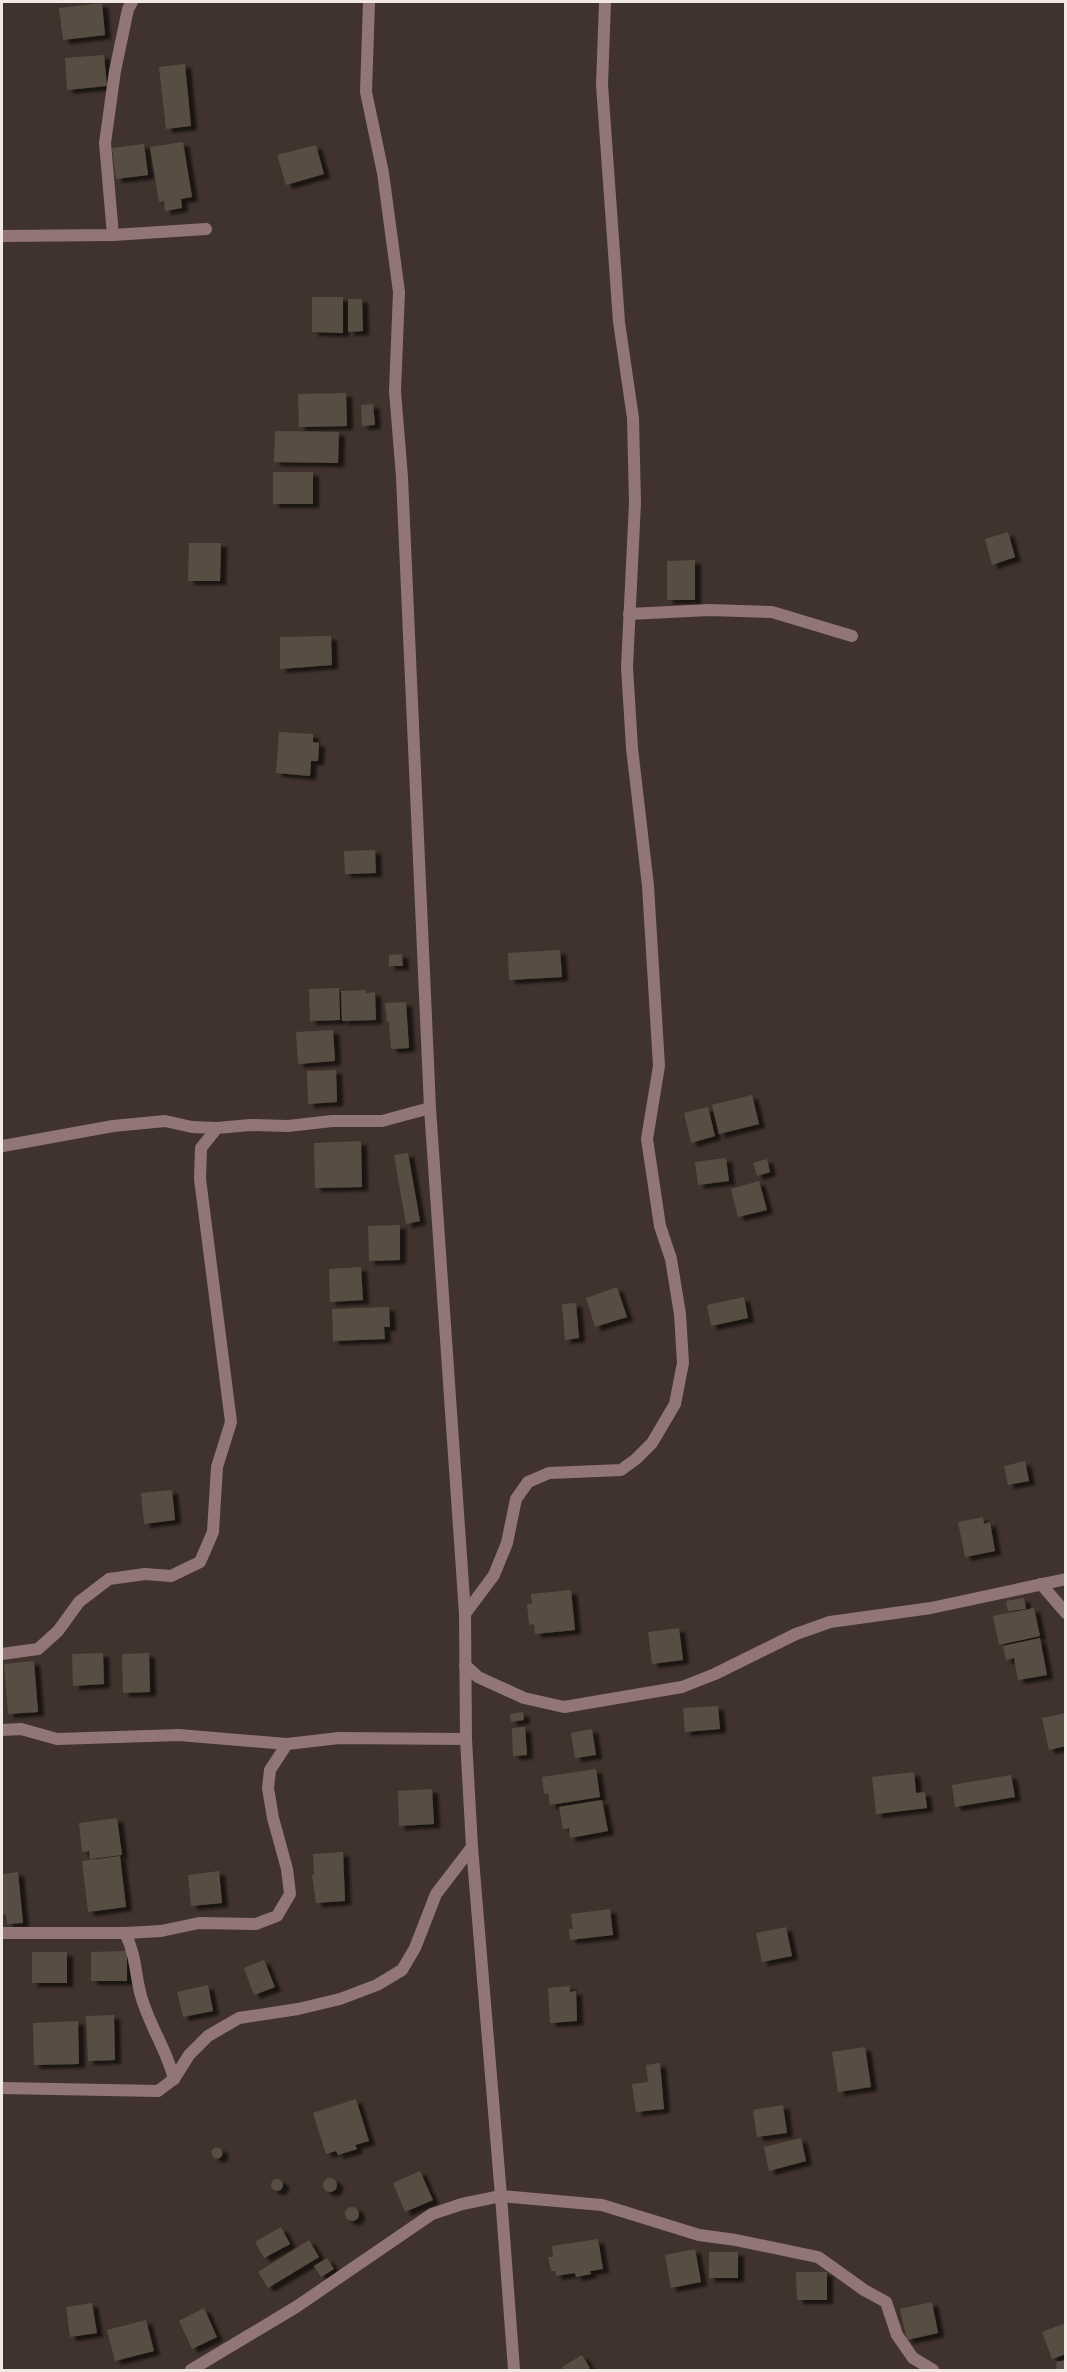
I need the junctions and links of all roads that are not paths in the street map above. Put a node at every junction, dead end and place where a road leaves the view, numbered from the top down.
1 (132, 2) edge
2 (369, 2) edge
3 (605, 2) edge
4 (206, 229) dead end
5 (113, 235) junction
6 (2, 236) edge
7 (629, 614) junction
8 (852, 636) dead end
9 (430, 1108) junction
10 (217, 1128) junction
11 (3, 1146) dead end
12 (1065, 1579) edge
13 (1041, 1584) junction
14 (1065, 1613) edge
15 (465, 1614) junction
16 (2, 1654) edge
17 (465, 1665) junction
18 (2, 1730) edge
19 (466, 1739) junction
20 (287, 1744) junction
21 (472, 1847) junction
22 (2, 1933) edge
23 (124, 1933) junction
24 (174, 2079) junction
25 (2, 2088) edge
26 (501, 2196) junction
27 (191, 2370) edge
28 (514, 2370) edge
29 (933, 2370) edge

1 - 5 street
2 - 9 street
3 - 7 street
4 - 5 street
5 - 6 street
7 - 8 street
7 - 15 street
9 - 10 street
9 - 15 street
10 - 11 street
10 - 16 street
12 - 13 street
13 - 14 street
13 - 17 street
15 - 17 street
17 - 19 street
18 - 20 street
19 - 20 street
19 - 21 street
20 - 23 street
21 - 24 street
21 - 26 street
22 - 23 street
23 - 24 street
24 - 25 street
26 - 27 street
26 - 28 street
26 - 29 street

